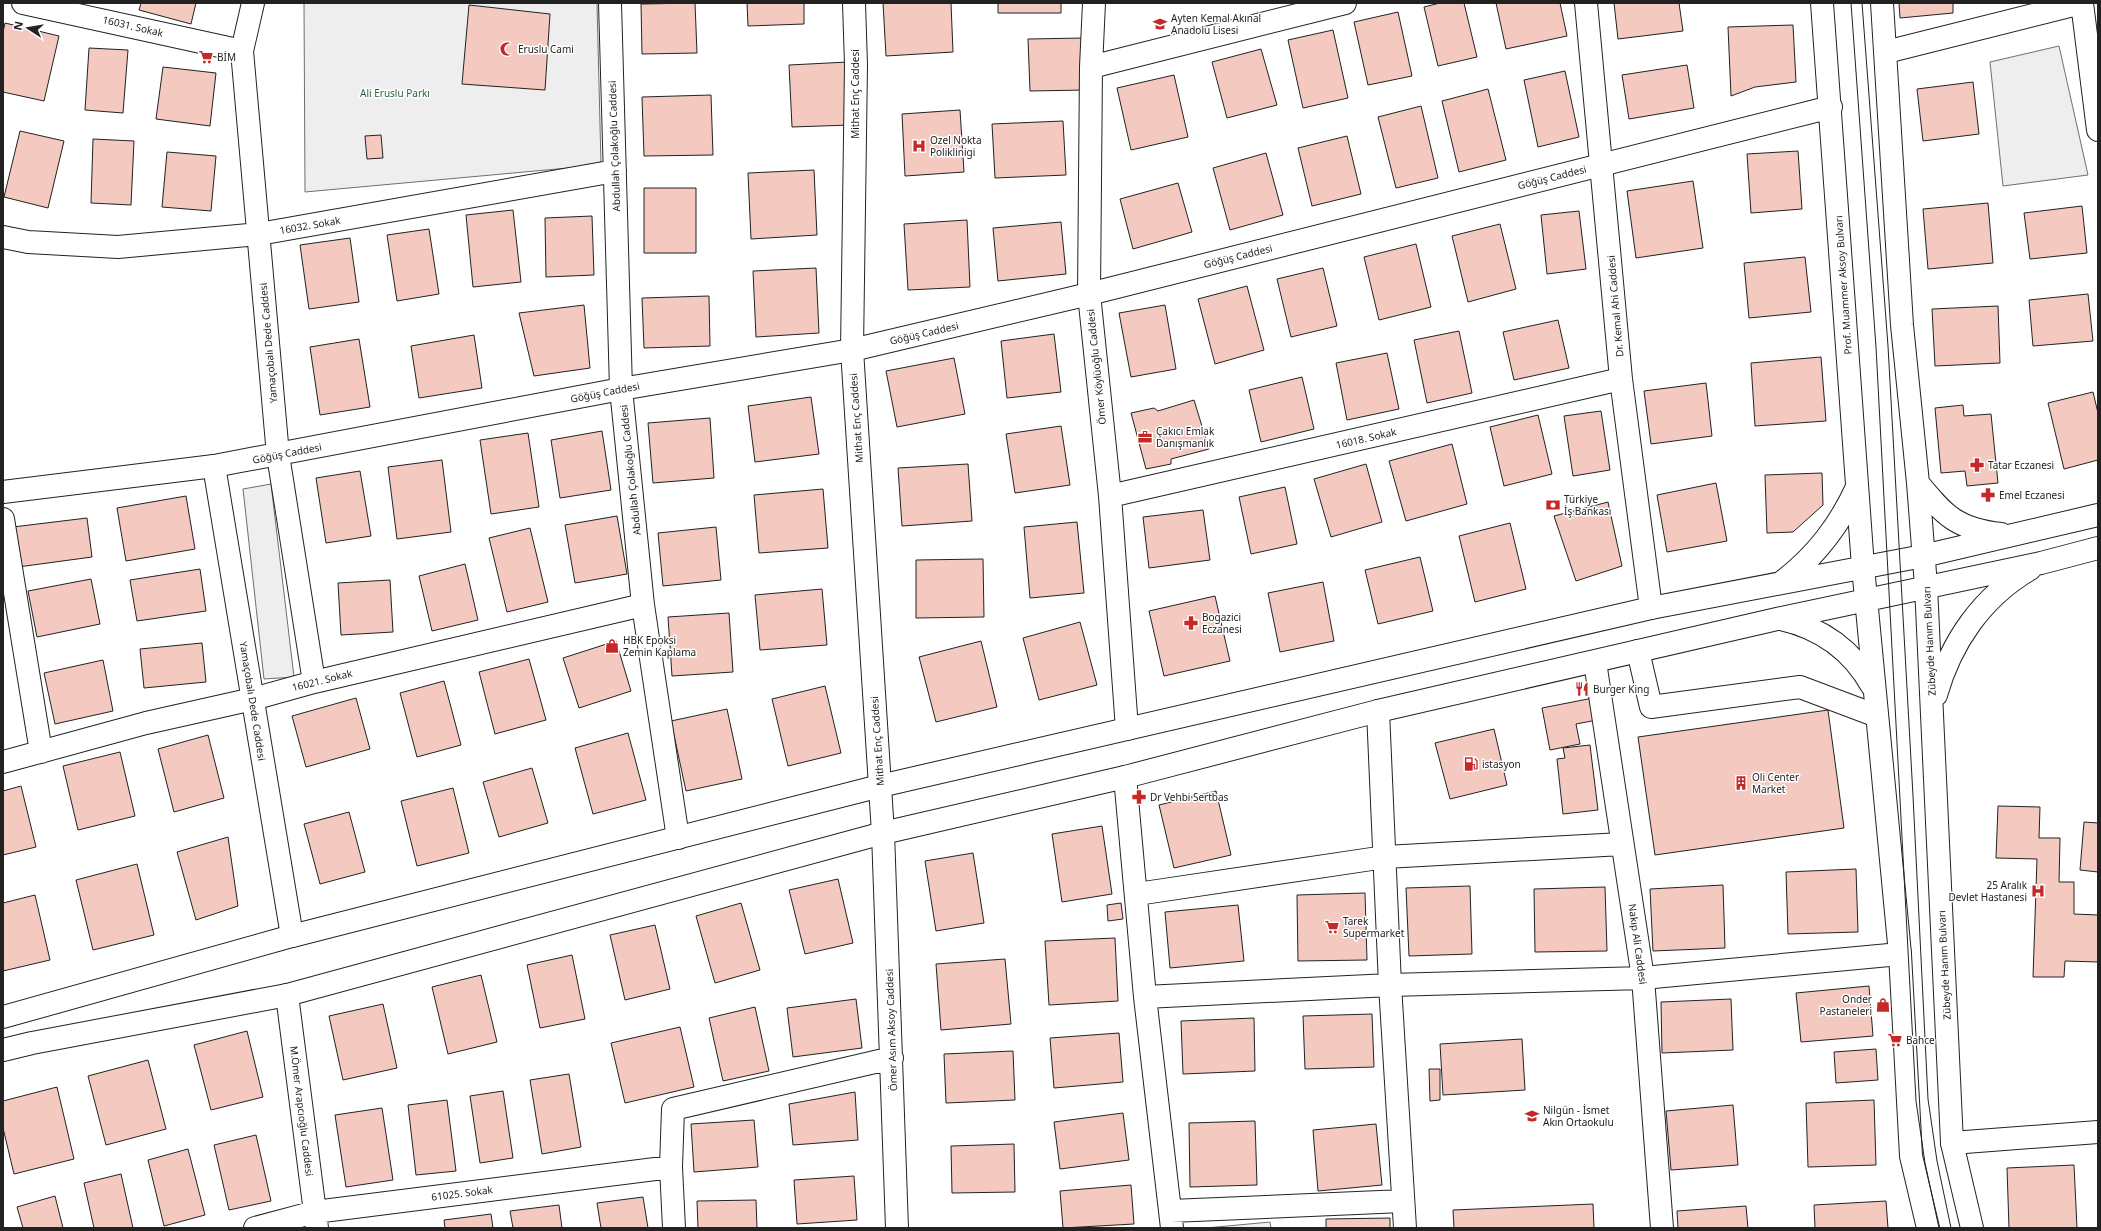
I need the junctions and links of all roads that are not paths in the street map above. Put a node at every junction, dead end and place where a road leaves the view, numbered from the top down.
1 (23, 3) edge
2 (253, 3) edge
3 (610, 3) edge
4 (854, 3) edge
5 (1094, 3) edge
6 (1345, 3) edge
7 (1586, 3) edge
8 (1822, 3) edge
9 (1882, 3) edge
10 (2081, 3) edge
11 (242, 51) junction
12 (1886, 52) junction
13 (1091, 67) junction
14 (1830, 107) junction
15 (2098, 130) edge
16 (1602, 164) junction
17 (615, 171) junction
18 (259, 234) junction
19 (3, 237) edge
20 (1089, 294) junction
21 (852, 350) junction
22 (1622, 379) junction
23 (621, 389) junction
24 (278, 455) junction
25 (214, 466) junction
26 (1918, 483) junction
27 (1857, 486) junction
28 (3, 492) edge
29 (1110, 496) junction
30 (2098, 515) edge
31 (3, 519) edge
32 (2010, 535) junction
33 (2098, 548) edge
34 (1923, 556) junction
35 (2041, 563) junction
36 (1863, 567) junction
37 (1780, 583) junction
38 (1926, 586) junction
39 (1865, 599) junction
40 (643, 605) junction
41 (1651, 608) junction
42 (1777, 619) junction
43 (1638, 652) junction
44 (1595, 662) junction
45 (314, 682) junction
46 (1874, 689) junction
47 (253, 699) junction
48 (1378, 711) junction
49 (1877, 716) junction
50 (1933, 716) junction
51 (1127, 729) junction
52 (41, 752) junction
53 (3, 762) edge
54 (1125, 777) junction
55 (880, 786) junction
56 (883, 832) junction
57 (678, 838) junction
58 (1622, 844) junction
59 (1385, 857) junction
60 (1137, 894) junction
61 (292, 936) junction
62 (1900, 954) junction
63 (1644, 978) junction
64 (1390, 985) junction
65 (287, 995) junction
66 (1145, 997) junction
67 (3, 1017) edge
68 (3, 1050) edge
69 (892, 1058) junction
70 (2098, 1132) edge
71 (1952, 1143) junction
72 (671, 1167) junction
73 (1402, 1201) junction
74 (316, 1220) edge
75 (1171, 1220) edge
76 (255, 1228) edge
77 (674, 1228) edge
78 (897, 1228) edge
79 (1405, 1228) edge
80 (1662, 1228) edge
81 (1928, 1228) edge
82 (1972, 1228) edge

1 - 11 street, 16031. Sokak
2 - 11 street, Yamaçobalı Dede Caddesi
3 - 17 street, Abdullah Çolakoğlu Caddesi
4 - 21 street, Mithat Enç Caddesi
5 - 13 street, Ömer Köylüoğlu Caddesi
6 - 13 street
7 - 16 street, Dr. Kemal Ahi Caddesi
8 - 14 street, Prof. Muammer Aksoy Bulvarı
9 - 12 street
10 - 12 street
10 - 15 street
11 - 18 street, Yamaçobalı Dede Caddesi
12 - 26 street
13 - 20 street, Ömer Köylüoğlu Caddesi
14 - 16 street, Göğüş Caddesi
14 - 27 street, Prof. Muammer Aksoy Bulvarı
16 - 20 street, Göğüş Caddesi
16 - 22 street, Dr. Kemal Ahi Caddesi
17 - 18 street, 16032. Sokak
17 - 23 street, Abdullah Çolakoğlu Caddesi
18 - 19 street, 16032. Sokak
18 - 24 street, Yamaçobalı Dede Caddesi
20 - 21 street, Göğüş Caddesi
20 - 29 street, Ömer Köylüoğlu Caddesi
21 - 23 street, Göğüş Caddesi
21 - 55 street, Mithat Enç Caddesi
22 - 29 street, 16018. Sokak
22 - 41 street, Dr. Kemal Ahi Caddesi
23 - 24 street, Göğüş Caddesi
23 - 40 street, Abdullah Çolakoğlu Caddesi
24 - 25 street, Göğüş Caddesi
24 - 45 street, Yamaçobalı Dede Caddesi
25 - 28 street, Göğüş Caddesi
25 - 47 street, Yamaçobalı Dede Caddesi
26 - 32 street
26 - 34 street
27 - 36 street, Prof. Muammer Aksoy Bulvarı
27 - 37 street
29 - 51 street, Ömer Köylüoğlu Caddesi
30 - 32 street
31 - 52 street
32 - 34 street
33 - 35 street
34 - 36 street
34 - 38 street, Zübeyde Hanım Bulvarı
35 - 38 street
35 - 50 street
36 - 37 street
36 - 39 street
37 - 41 street
38 - 39 street
38 - 50 street, Zübeyde Hanım Bulvarı
39 - 42 street
39 - 46 street
40 - 45 street, 16021. Sokak
40 - 57 street, Abdullah Çolakoğlu Caddesi
41 - 51 street
42 - 43 street
42 - 46 street
43 - 44 street
43 - 49 street
44 - 48 street
44 - 58 street, Nakıp Ali Caddesi
45 - 47 street, 16021. Sokak
46 - 49 street
47 - 52 street, 16021. Sokak
47 - 61 street, Yamaçobalı Dede Caddesi
48 - 54 street
48 - 59 street
49 - 62 street
50 - 71 street, Zübeyde Hanım Bulvarı
51 - 55 street
52 - 53 street, 16021. Sokak
54 - 56 street
54 - 60 street
55 - 56 street, Mithat Enç Caddesi
55 - 57 street
56 - 65 street
56 - 69 street, Ömer Asım Aksoy Caddesi
57 - 61 street
58 - 59 street
58 - 63 street, Nakıp Ali Caddesi
59 - 60 street
59 - 64 street
60 - 66 street
61 - 67 street
62 - 63 street
62 - 81 street
63 - 64 street
63 - 80 street, Nakıp Ali Caddesi
64 - 66 street
64 - 73 street
65 - 68 street
65 - 74 street, M.Ömer Arapcıoğlu Caddesi
66 - 75 street
69 - 72 street
69 - 78 street, Ömer Asım Aksoy Caddesi
70 - 71 street
71 - 82 street, Zübeyde Hanım Bulvarı
72 - 74 street, 61025. Sokak
72 - 77 street
73 - 75 street
73 - 79 street
74 - 76 street, 61025. Sokak

